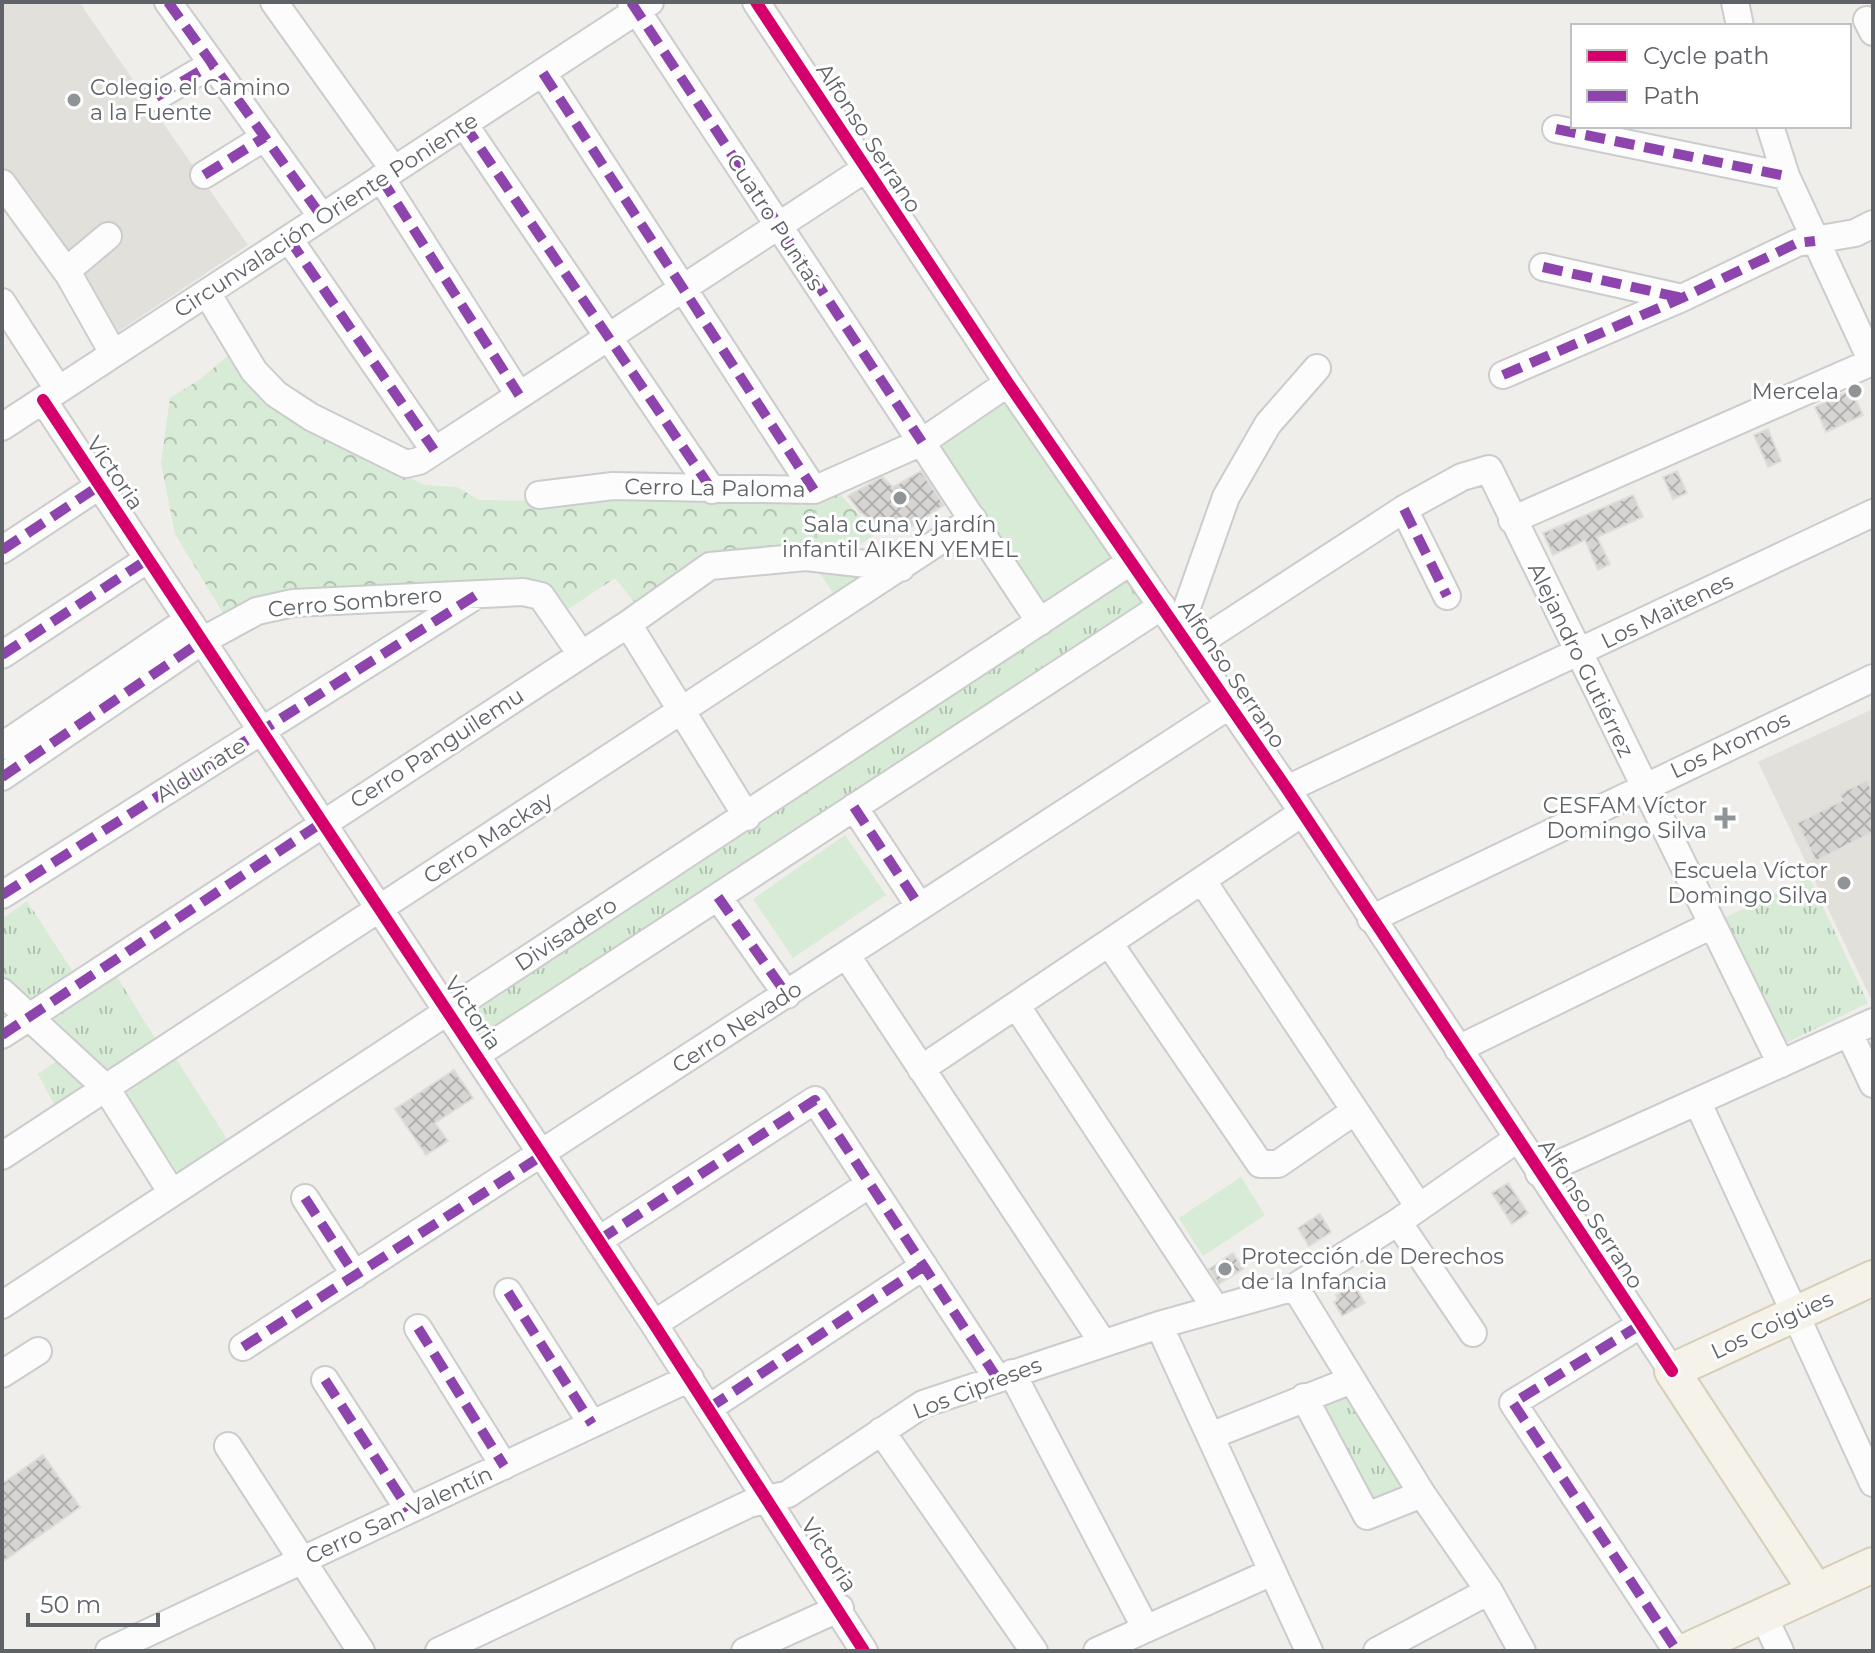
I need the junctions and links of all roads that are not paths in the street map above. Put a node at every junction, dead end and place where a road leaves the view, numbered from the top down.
1 (168, 2) edge
2 (756, 2) edge
3 (1735, 2) edge
4 (639, 5) edge
5 (286, 7) edge
6 (1740, 24) edge
7 (212, 64) junction
8 (543, 73) junction
9 (156, 97) dead end
10 (464, 124) junction
11 (1771, 128) edge
12 (1556, 129) dead end
13 (265, 137) junction
14 (865, 169) junction
15 (388, 174) junction
16 (204, 175) dead end
17 (1786, 176) junction
18 (2, 183) edge
19 (322, 217) junction
20 (1873, 224) edge
21 (777, 226) junction
22 (108, 236) dead end
23 (289, 239) junction
24 (1815, 241) junction
25 (1543, 267) dead end
26 (69, 275) junction
27 (682, 289) junction
28 (207, 293) junction
29 (1682, 298) junction
30 (2, 302) edge
31 (606, 338) junction
32 (113, 353) junction
33 (1871, 353) edge
34 (1317, 368) dead end
35 (1503, 375) dead end
36 (1008, 383) junction
37 (51, 395) junction
38 (519, 395) junction
39 (2, 427) edge
40 (922, 442) junction
41 (434, 450) junction
42 (99, 486) junction
43 (712, 490) junction
44 (814, 490) junction
45 (539, 495) dead end
46 (1404, 509) junction
47 (1873, 513) edge
48 (973, 519) junction
49 (1512, 520) junction
50 (2, 550) edge
51 (148, 559) junction
52 (1130, 562) junction
53 (901, 568) junction
54 (481, 592) junction
55 (1447, 596) dead end
56 (1162, 606) junction
57 (1040, 622) junction
58 (628, 624) junction
59 (195, 630) junction
60 (1185, 639) junction
61 (581, 654) junction
62 (1578, 654) junction
63 (2, 655) edge
64 (1873, 678) edge
65 (1230, 705) junction
66 (683, 711) junction
67 (262, 731) junction
68 (2, 746) edge
69 (2, 777) edge
70 (1643, 786) junction
71 (1287, 789) junction
72 (854, 807) junction
73 (1302, 813) junction
74 (747, 817) junction
75 (323, 822) junction
76 (1202, 880) junction
77 (2, 895) edge
78 (718, 897) junction
79 (920, 907) junction
80 (380, 909) junction
81 (1371, 919) junction
82 (1712, 925) junction
83 (1109, 943) junction
84 (847, 956) junction
85 (2, 992) edge
86 (787, 995) junction
87 (1016, 1005) junction
88 (448, 1011) junction
89 (29, 1017) junction
90 (1861, 1027) edge
91 (2, 1035) edge
92 (1458, 1049) junction
93 (476, 1055) junction
94 (1781, 1064) junction
95 (921, 1069) junction
96 (1873, 1084) edge
97 (106, 1088) junction
98 (1698, 1103) junction
99 (1355, 1111) junction
100 (1517, 1139) junction
101 (543, 1155) junction
102 (2, 1156) edge
103 (1539, 1173) junction
104 (870, 1184) junction
105 (172, 1193) junction
106 (305, 1198) dead end
107 (1409, 1214) junction
108 (599, 1240) junction
109 (924, 1266) junction
110 (355, 1275) junction
111 (1873, 1278) edge
112 (1295, 1287) junction
113 (508, 1292) dead end
114 (2, 1305) edge
115 (1216, 1309) junction
116 (1795, 1314) junction
117 (654, 1324) junction
118 (1159, 1325) junction
119 (1640, 1325) junction
120 (418, 1328) dead end
121 (1473, 1333) dead end
122 (1103, 1343) junction
123 (243, 1347) dead end
124 (38, 1351) dead end
125 (1672, 1371) junction
126 (2, 1374) edge
127 (1005, 1376) junction
128 (690, 1378) junction
129 (325, 1380) dead end
130 (1352, 1380) junction
131 (1304, 1397) junction
132 (709, 1408) junction
133 (592, 1424) junction
134 (881, 1431) junction
135 (1210, 1436) junction
136 (228, 1446) dead end
137 (504, 1466) junction
138 (1873, 1483) edge
139 (1422, 1494) junction
140 (769, 1500) junction
141 (409, 1510) junction
142 (302, 1560) junction
143 (1873, 1565) edge
144 (1272, 1572) junction
145 (1489, 1591) junction
146 (1816, 1591) junction
147 (840, 1608) junction
148 (1763, 1615) junction
149 (1146, 1629) junction
150 (109, 1651) edge
151 (361, 1651) edge
152 (439, 1651) edge
153 (745, 1651) edge
154 (864, 1651) edge
155 (1034, 1651) edge
156 (1097, 1651) edge
157 (1309, 1651) edge
158 (1377, 1651) edge
159 (1522, 1651) edge
160 (1677, 1651) edge
161 (1686, 1651) edge
162 (1780, 1651) edge

1 - 7 street
2 - 14 street, Alfonso Serrano
3 - 6 street
4 - 8 street, Circunvalación Oriente Poniente
4 - 21 street, Cuatro Puntas
5 - 15 street
7 - 9 street
7 - 13 street
8 - 10 street, Circunvalación Oriente Poniente
8 - 27 street
10 - 15 street, Circunvalación Oriente Poniente
10 - 31 street
11 - 17 street
12 - 17 street
13 - 16 street
13 - 19 street
14 - 21 street
14 - 36 street, Alfonso Serrano
15 - 19 street, Circunvalación Oriente Poniente
15 - 38 street
17 - 24 street
18 - 26 street
19 - 23 street, Circunvalación Oriente Poniente
20 - 24 street
21 - 27 street
21 - 40 street, Cuatro Puntas
22 - 26 street
23 - 28 street, Circunvalación Oriente Poniente
23 - 41 street
24 - 29 street
24 - 33 street
25 - 29 street
26 - 32 street
27 - 31 street
27 - 44 street
28 - 32 street, Circunvalación Oriente Poniente
28 - 41 street
29 - 35 street
30 - 37 street, Victoria
31 - 38 street
31 - 43 street
32 - 37 street, Circunvalación Oriente Poniente
33 - 49 street
34 - 60 street
36 - 40 street, Cerro La Paloma
36 - 52 street, Alfonso Serrano
37 - 39 street, Circunvalación Oriente Poniente
37 - 42 street, Victoria
38 - 41 street
40 - 44 street, Cerro La Paloma
40 - 48 street, Cuatro Puntas
42 - 50 street
42 - 51 street, Victoria
43 - 44 street, Cerro La Paloma
43 - 45 street, Cerro La Paloma
46 - 49 street, Alejandro Gutiérrez
46 - 55 street
46 - 60 street
47 - 62 street, Los Maitenes
48 - 53 street, Cerro Mackay
48 - 57 street, Cuatro Puntas
49 - 62 street, Alejandro Gutiérrez
51 - 59 street, Victoria
51 - 63 street
52 - 56 street, Alfonso Serrano
52 - 57 street, Divisadero
53 - 58 street, Cerro Panguilemu
53 - 66 street, Cerro Mackay
54 - 59 street, Cerro Sombrero
54 - 61 street, Cerro Sombrero
54 - 67 street, Aldunate
56 - 60 street, Alfonso Serrano
56 - 72 street
57 - 74 street, Divisadero
58 - 61 street, Cerro Panguilemu
58 - 66 street
59 - 67 street, Victoria
59 - 68 street, Cerro Sombrero
59 - 69 street, Cerro Sombrero
60 - 65 street, Alfonso Serrano
61 - 75 street, Cerro Panguilemu
62 - 70 street, Alejandro Gutiérrez
62 - 71 street, Los Maitenes
64 - 70 street, Los Aromos
65 - 71 street, Alfonso Serrano
65 - 79 street, Cerro Nevado
66 - 74 street
66 - 80 street, Cerro Mackay
67 - 75 street, Victoria
67 - 77 street, Aldunate
70 - 81 street, Los Aromos
70 - 82 street, Alejandro Gutiérrez
71 - 73 street, Alfonso Serrano
72 - 78 street
72 - 79 street
73 - 76 street
73 - 81 street, Alfonso Serrano
74 - 88 street, Divisadero
75 - 80 street, Victoria
75 - 89 street, Cerro Panguilemu
76 - 83 street
76 - 99 street
78 - 86 street
78 - 93 street
79 - 84 street, Cerro Nevado
80 - 88 street, Victoria
80 - 97 street, Cerro Mackay
81 - 92 street, Alfonso Serrano
82 - 92 street
82 - 94 street, Alejandro Gutiérrez
83 - 87 street
83 - 99 street
84 - 86 street, Cerro Nevado
84 - 95 street
85 - 89 street
86 - 101 street, Cerro Nevado
87 - 95 street
87 - 115 street
88 - 93 street, Victoria
88 - 105 street, Divisadero
89 - 91 street, Cerro Panguilemu
89 - 97 street
90 - 94 street
90 - 96 street
92 - 100 street, Alfonso Serrano
93 - 101 street, Victoria
94 - 98 street
95 - 122 street
97 - 102 street, Cerro Mackay
97 - 105 street
98 - 103 street
98 - 116 street
99 - 107 street
100 - 103 street, Alfonso Serrano
100 - 107 street, Los Cipreses
101 - 108 street, Victoria
101 - 110 street, Cerro Nevado
103 - 119 street, Alfonso Serrano
104 - 108 street
104 - 109 street
104 - 117 street
105 - 114 street, Divisadero
106 - 110 street
107 - 112 street, Los Cipreses
107 - 121 street
108 - 117 street, Victoria
109 - 127 street
109 - 132 street
110 - 123 street, Cerro Nevado
111 - 116 main road, Los Coigües
112 - 115 street, Los Cipreses
112 - 130 street
113 - 133 street
115 - 118 street, Los Cipreses
116 - 125 main road, Los Coigües
116 - 138 street
117 - 128 street, Victoria
118 - 122 street, Los Cipreses
118 - 135 street
119 - 125 street, Alfonso Serrano
119 - 160 street
120 - 137 street
122 - 127 street, Los Cipreses
124 - 126 street
125 - 146 main road, Alfonso Serrano
127 - 134 street, Los Cipreses
127 - 149 street
128 - 132 street, Victoria
128 - 133 street, Cerro San Valentín
129 - 141 street
130 - 131 street
130 - 139 street
131 - 135 street
131 - 139 street
132 - 140 street, Victoria
133 - 137 street, Cerro San Valentín
134 - 140 street, Los Cipreses
134 - 155 street
135 - 144 street
136 - 142 street
137 - 141 street, Cerro San Valentín
139 - 145 street
140 - 147 street, Victoria
140 - 152 street, Los Cipreses
141 - 142 street, Cerro San Valentín
142 - 150 street, Cerro San Valentín
142 - 151 street
143 - 146 main road
144 - 149 street
144 - 157 street
145 - 158 street
145 - 159 street
146 - 148 main road
147 - 153 street
147 - 154 street, Victoria
148 - 161 main road
148 - 162 street
149 - 156 street

